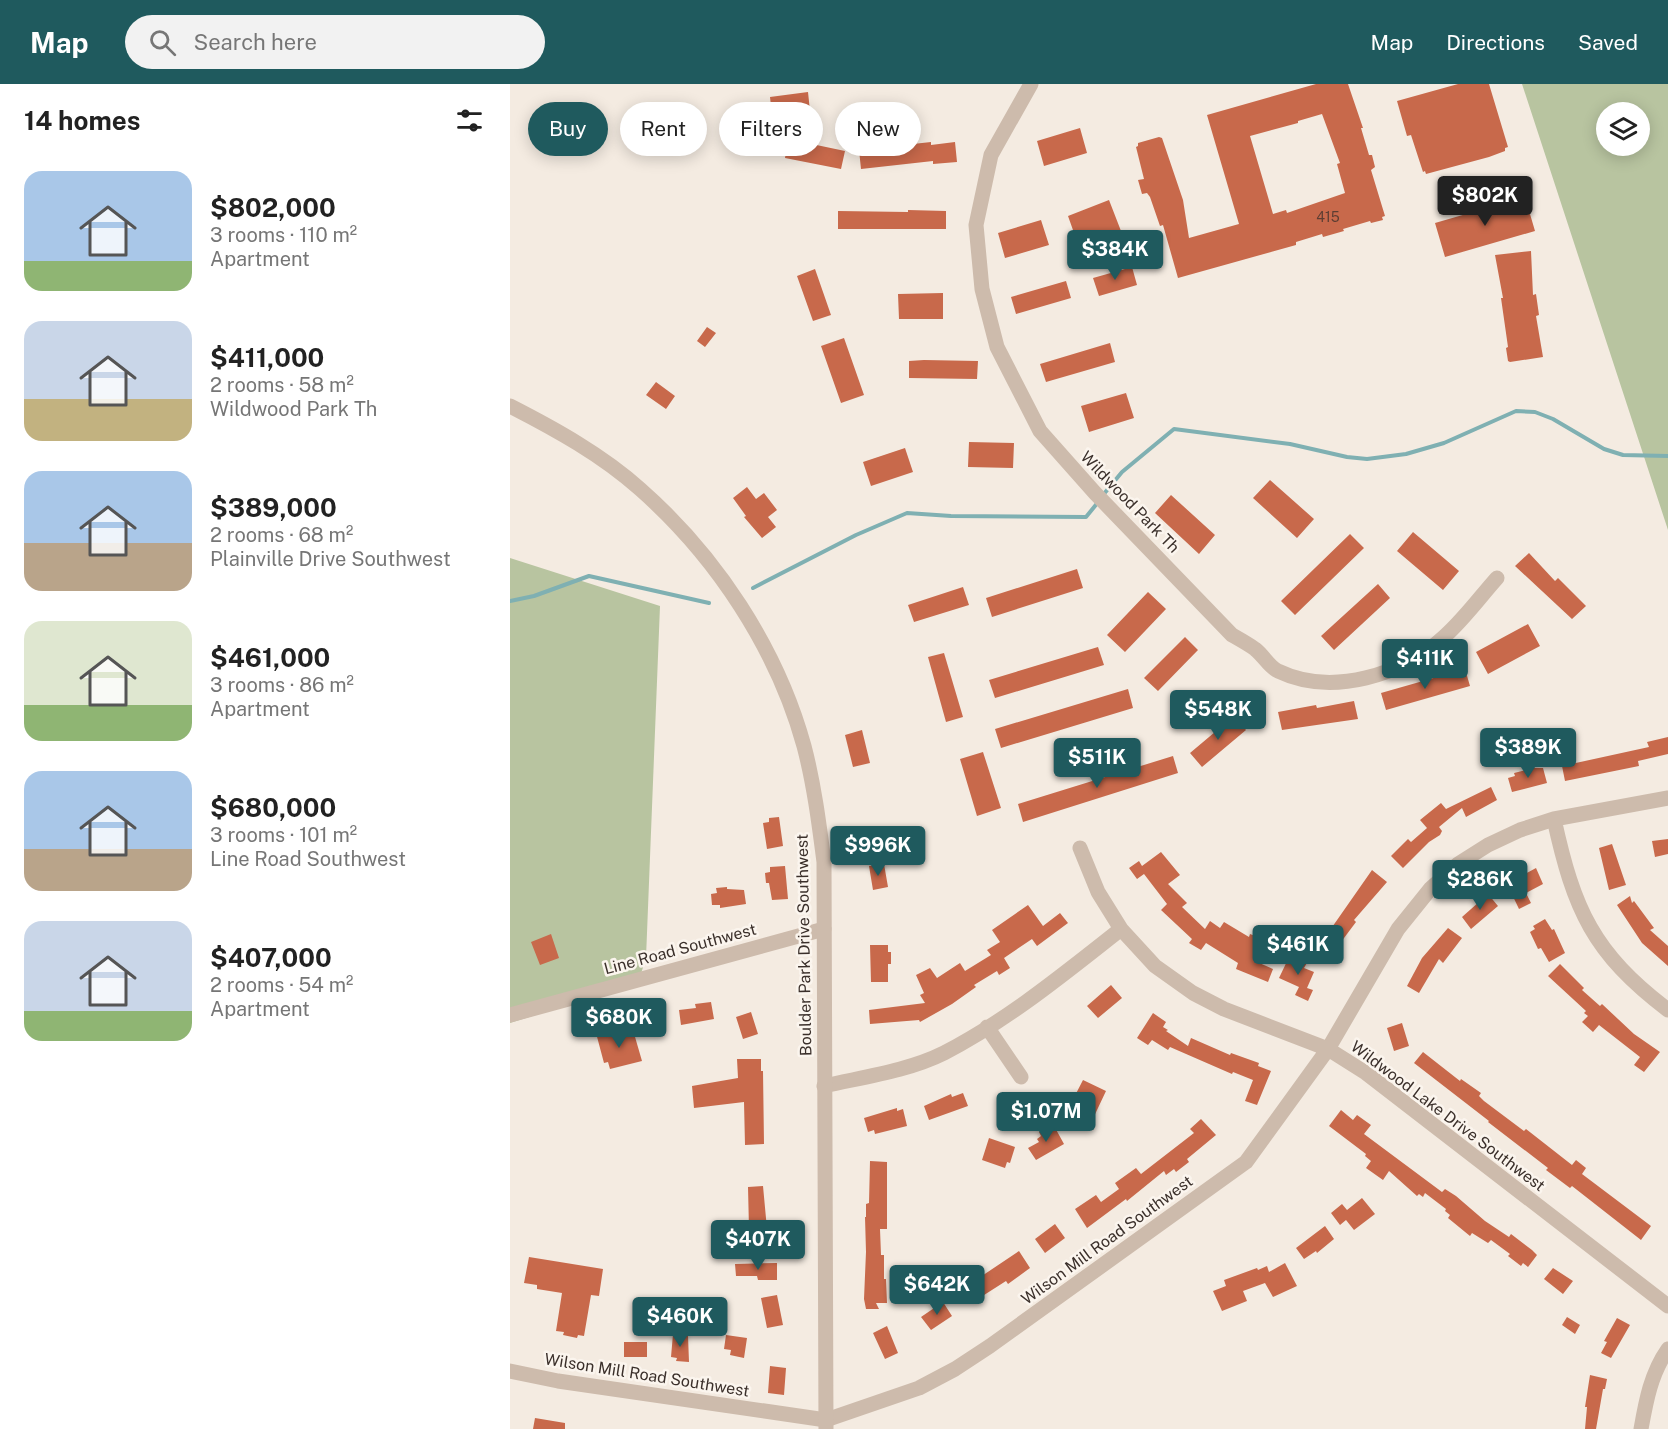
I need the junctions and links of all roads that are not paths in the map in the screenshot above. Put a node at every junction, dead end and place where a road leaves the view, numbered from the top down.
1 (1031, 84) edge
2 (510, 406) edge
3 (1497, 578) dead end
4 (1668, 798) edge
5 (1554, 819) junction
6 (1080, 848) dead end
7 (1121, 928) junction
8 (824, 929) junction
9 (1668, 1010) edge
10 (510, 1016) edge
11 (987, 1027) junction
12 (1328, 1049) junction
13 (1021, 1077) dead end
14 (824, 1086) junction
15 (1668, 1306) edge
16 (1668, 1349) edge
17 (510, 1371) edge
18 (826, 1424) edge
19 (1641, 1429) edge

1 - 3 street, Wildwood Park Th
2 - 8 street, Boulder Park Drive Southwest
4 - 5 street, Wilson Mill Road Southwest
5 - 9 street
5 - 12 street, Wilson Mill Road Southwest
6 - 7 street, Wildwood Lake Drive Southwest
7 - 11 street
7 - 12 street, Wildwood Lake Drive Southwest
8 - 10 street, Line Road Southwest
8 - 14 street, Boulder Park Drive Southwest
11 - 13 street
11 - 14 street
12 - 15 street, Wildwood Lake Drive Southwest
12 - 18 street, Wilson Mill Road Southwest
14 - 18 street, Boulder Park Drive Southwest
16 - 19 street
17 - 18 street, Wilson Mill Road Southwest

